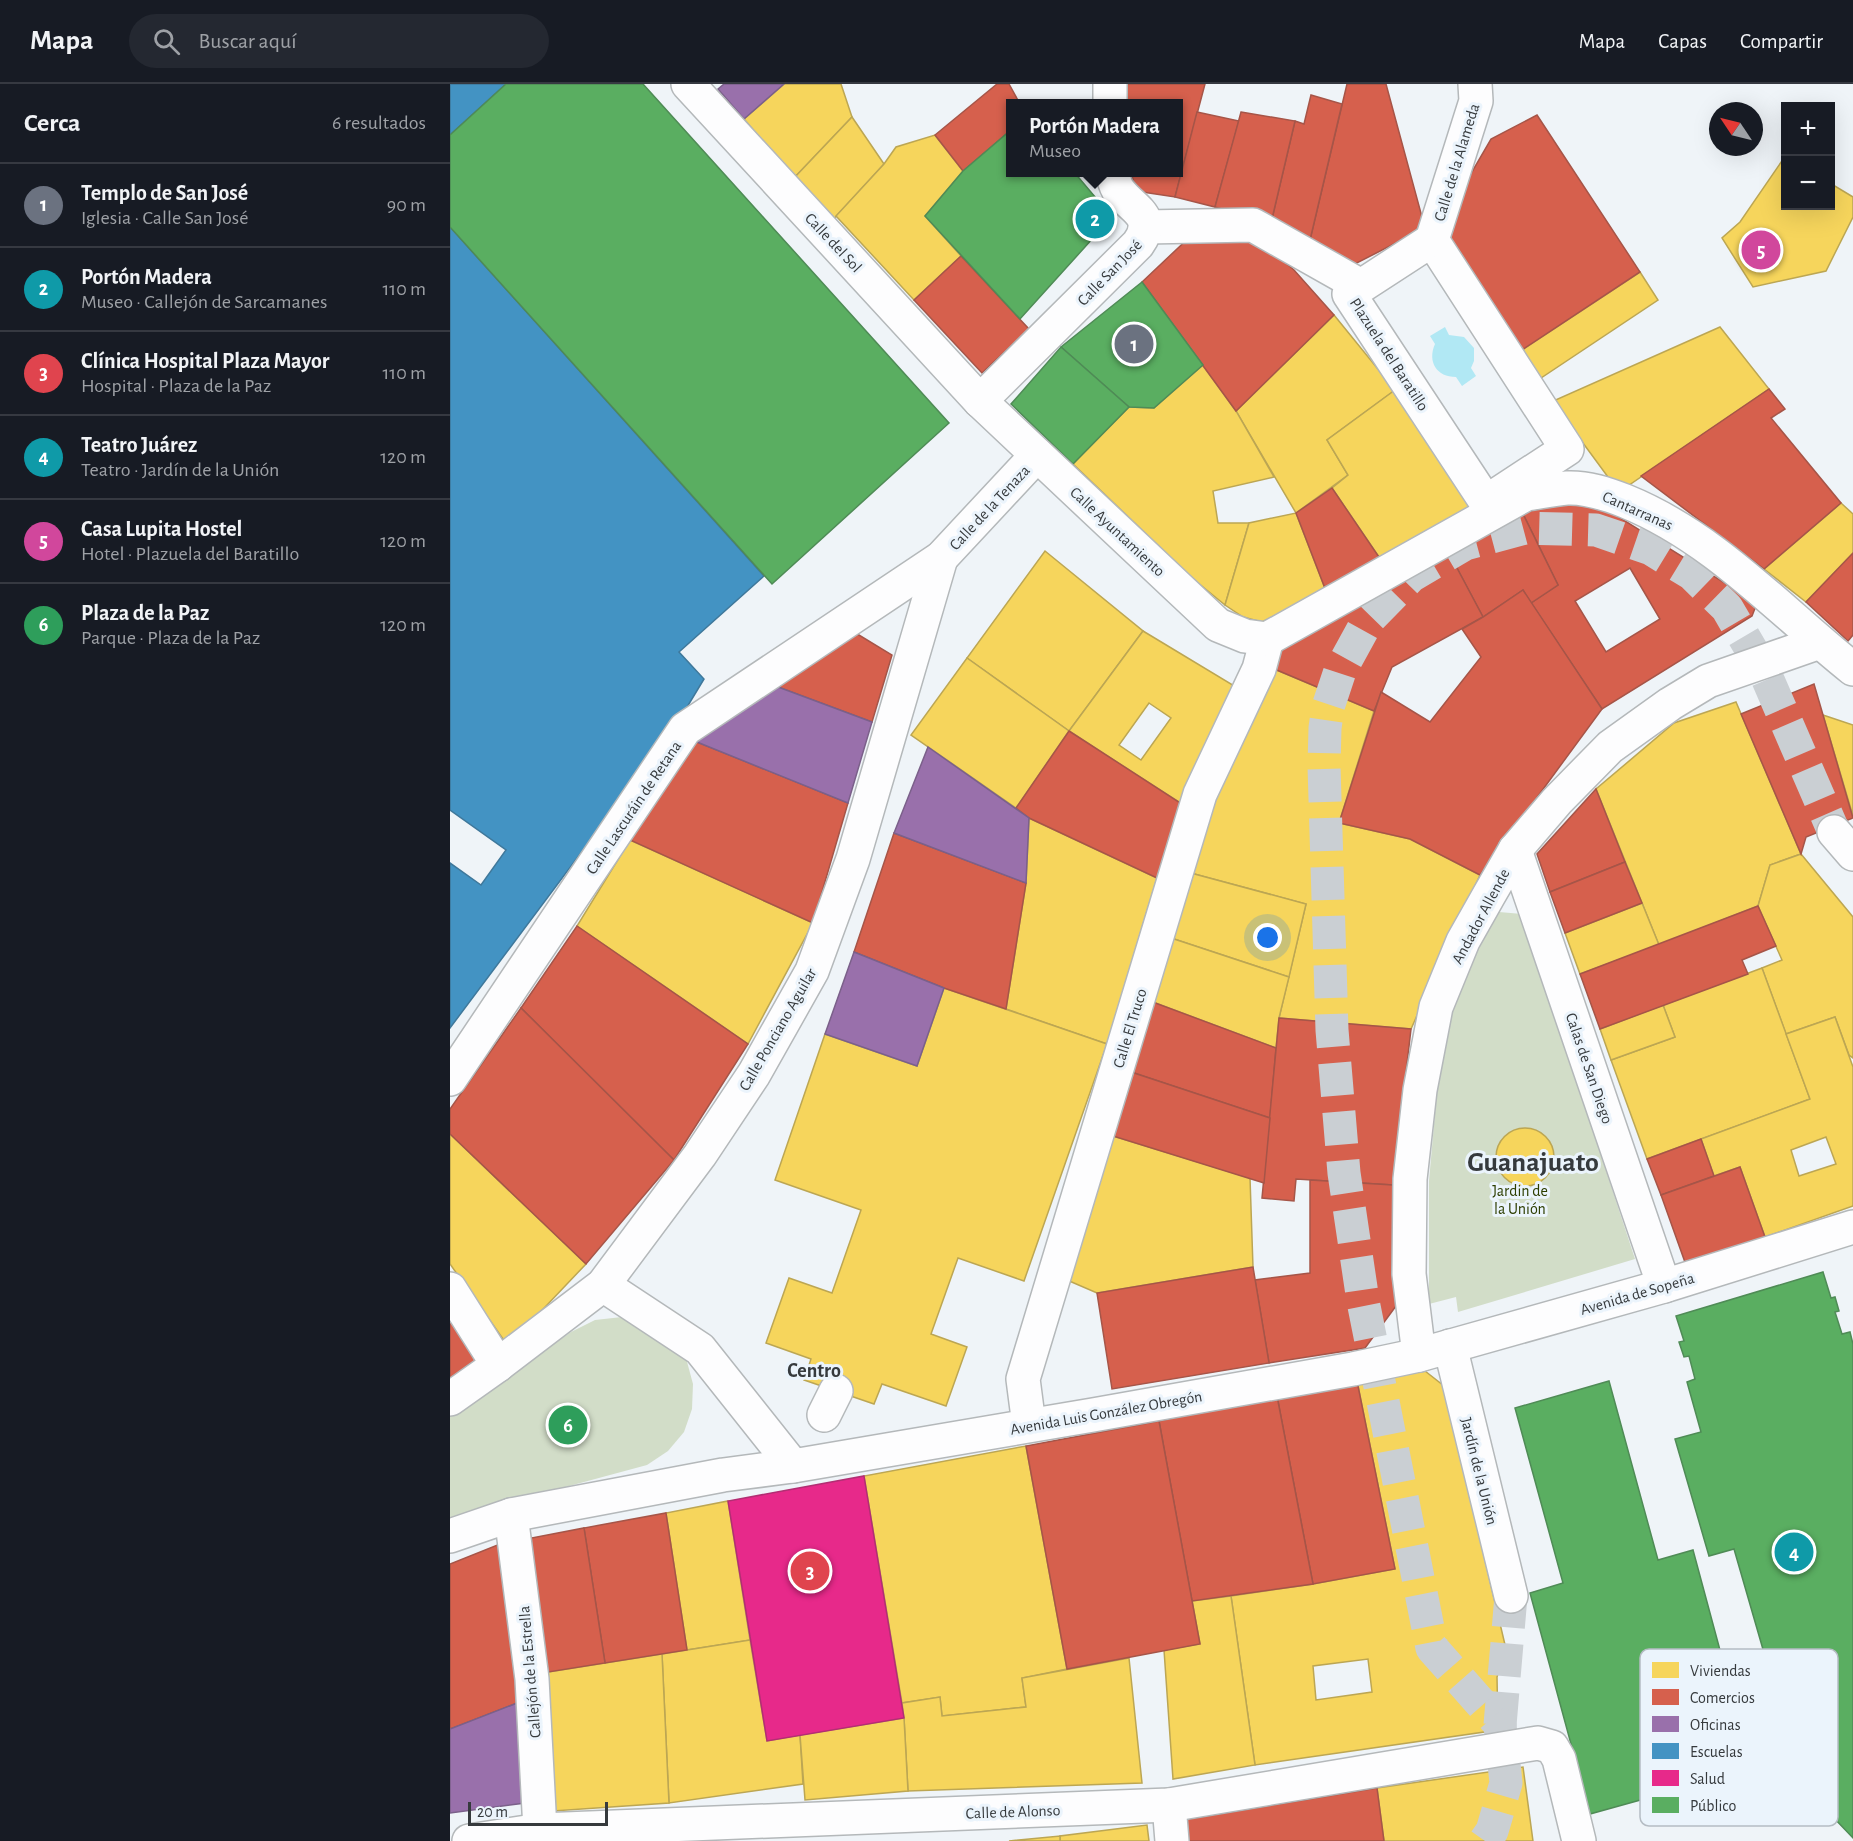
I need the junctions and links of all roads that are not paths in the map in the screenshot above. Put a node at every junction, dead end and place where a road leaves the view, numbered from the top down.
1 (688, 84) edge
2 (1475, 84) edge
3 (1114, 177) edge
4 (1145, 227) junction
5 (1432, 240) junction
6 (1361, 286) junction
7 (980, 401) junction
8 (1037, 455) junction
9 (941, 558) junction
10 (1267, 639) junction
11 (1820, 642) junction
12 (1853, 669) edge
13 (1515, 850) junction
14 (450, 1079) edge
15 (1853, 1227) edge
16 (603, 1285) junction
17 (1664, 1286) junction
18 (450, 1289) edge
19 (1434, 1351) junction
20 (498, 1365) junction
21 (450, 1399) edge
22 (1029, 1425) junction
23 (793, 1466) junction
24 (511, 1515) junction
25 (450, 1536) edge
26 (1511, 1596) tunnel mouth
27 (1169, 1804) junction
28 (540, 1830) junction
29 (469, 1841) edge
30 (1172, 1841) edge
31 (1579, 1841) edge

1 - 7 street, Calle del Sol
2 - 5 street, Calle de la Alameda
3 - 4 street
4 - 6 street, Calle San José
4 - 7 street, Calle San José
5 - 6 street, Plazuela del Baratillo
5 - 6 street, Plazuela del Baratillo
7 - 8 street, Calle Ayuntamiento
8 - 9 street, Calle de la Tenaza
8 - 10 street, Calle Ayuntamiento
9 - 14 street, Calle Lascuráin de Retana
9 - 16 street, Calle Ponciano Aguilar
10 - 11 street, Cantarranas
10 - 22 street, Calle El Truco
11 - 12 street, Cantarranas
11 - 13 street, Andador Allende
13 - 17 street, Calas de San Diego
13 - 19 street, Andador Allende
15 - 17 street, Avenida de Sopeña
16 - 20 street, Calle Ponciano Aguilar
16 - 23 street
17 - 19 street, Avenida de Sopeña
18 - 20 street
19 - 22 street, Avenida Luis González Obregón
19 - 26 street, Jardín de la Unión
20 - 21 street, Calle Ponciano Aguilar
22 - 23 street, Avenida Luis González Obregón
23 - 24 street, Avenida Luis González Obregón
24 - 25 street, Avenida Luis González Obregón
24 - 28 street, Callejón de la Estrella
27 - 28 street, Calle de Alonso
27 - 30 street
27 - 31 street, Calle de Alonso
28 - 29 street, Calle de Alonso

